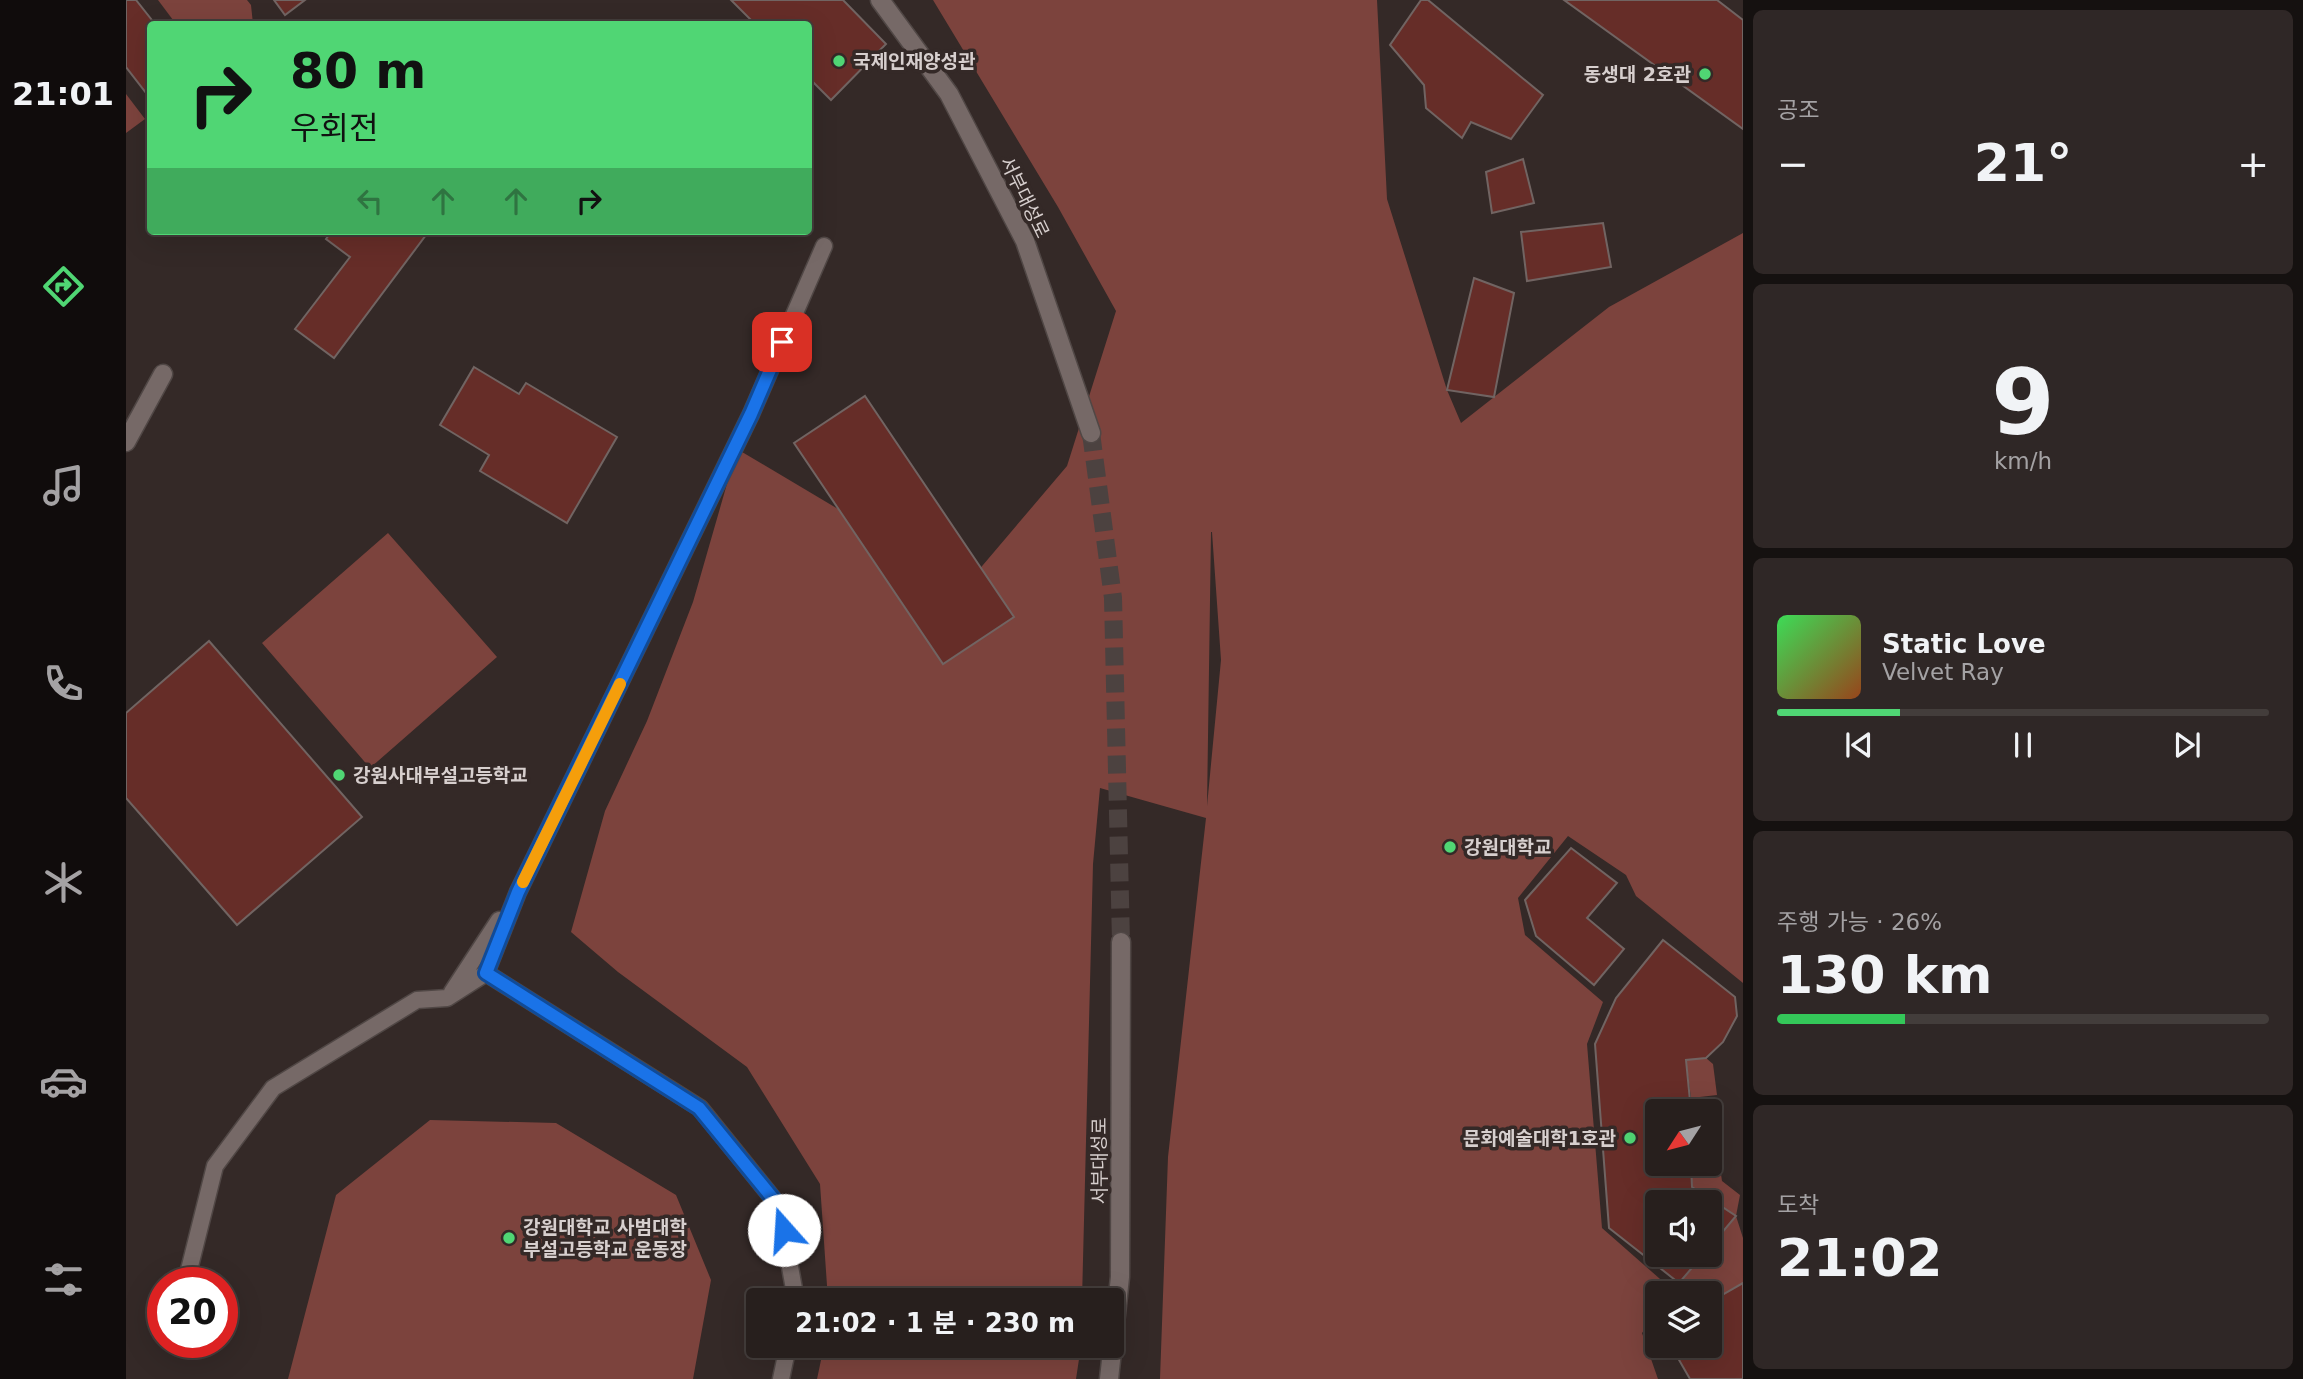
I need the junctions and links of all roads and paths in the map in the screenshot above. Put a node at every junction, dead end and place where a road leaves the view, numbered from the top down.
1 (880, 0) edge
2 (824, 246) dead end
3 (163, 374) dead end
4 (1091, 433) tunnel mouth
5 (126, 442) edge
6 (518, 892) junction
7 (1121, 942) tunnel mouth
8 (486, 973) junction
9 (447, 998) junction
10 (190, 1267) edge
11 (794, 1288) edge
12 (785, 1358) edge
13 (781, 1379) edge
14 (1109, 1379) edge

1 - 4 street, 서부대성로
2 - 6 lane
3 - 5 street
6 - 8 lane
6 - 9 lane
7 - 14 street, 서부대성로
8 - 9 lane
8 - 11 lane
9 - 10 lane
12 - 13 lane

